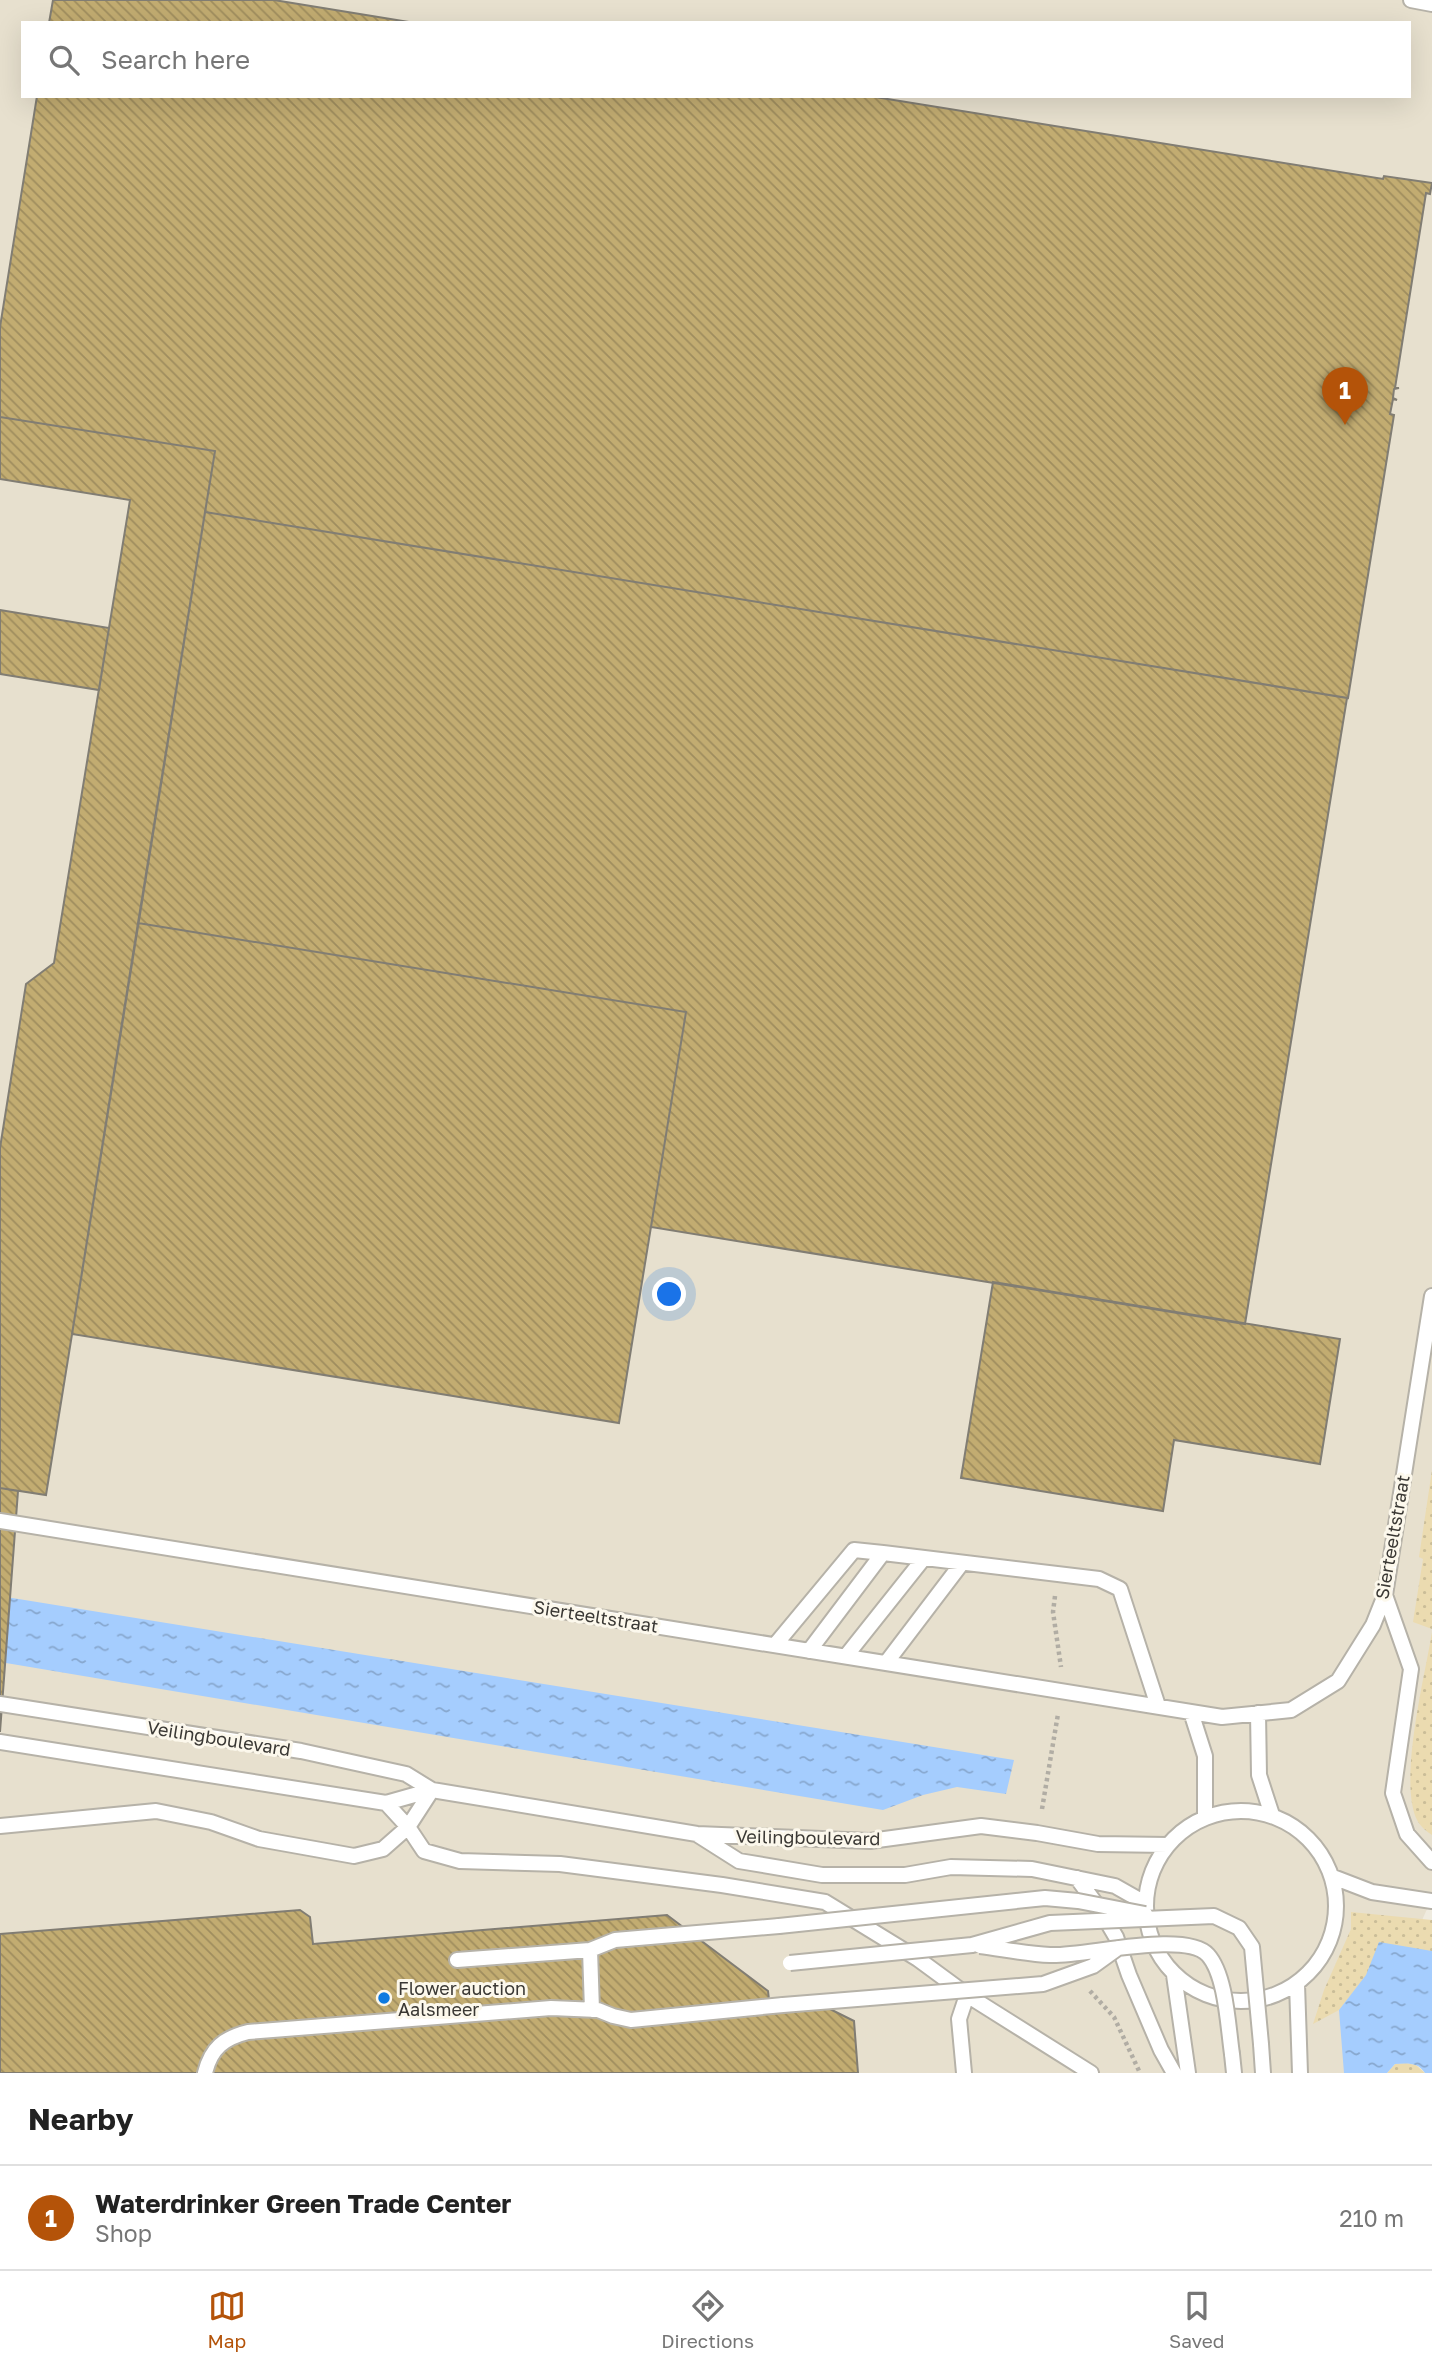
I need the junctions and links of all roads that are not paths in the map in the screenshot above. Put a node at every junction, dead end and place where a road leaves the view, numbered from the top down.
1 (1411, 0) edge
2 (1432, 4) edge
3 (1432, 1296) edge
4 (0, 1521) edge
5 (883, 1553) junction
6 (924, 1558) junction
7 (962, 1563) junction
8 (1385, 1595) junction
9 (775, 1645) junction
10 (809, 1651) junction
11 (846, 1657) junction
12 (886, 1663) junction
13 (0, 1704) edge
14 (1158, 1706) junction
15 (1191, 1712) junction
16 (1258, 1713) junction
17 (0, 1742) edge
18 (432, 1790) junction
19 (386, 1803) junction
20 (1272, 1815) junction
21 (1205, 1817) junction
22 (0, 1826) edge
23 (408, 1827) junction
24 (697, 1834) junction
25 (1168, 1845) junction
26 (1432, 1862) edge
27 (1333, 1877) junction
28 (1077, 1878) junction
29 (1432, 1901) edge
30 (1145, 1903) junction
31 (1167, 1919) junction
32 (972, 1945) junction
33 (1118, 1948) junction
34 (590, 1950) junction
35 (457, 1960) dead end
36 (790, 1963) dead end
37 (1174, 1975) junction
38 (1297, 1984) junction
39 (967, 1995) junction
40 (592, 2010) junction
41 (205, 2073) edge
42 (964, 2073) edge
43 (1091, 2073) edge
44 (1174, 2073) edge
45 (1188, 2073) edge
46 (1234, 2073) edge
47 (1263, 2073) edge
48 (1300, 2073) edge

1 - 2 lane
3 - 8 lane, Sierteeltstraat
4 - 9 lane, Sierteeltstraat
5 - 6 lane
5 - 9 lane
5 - 10 lane
6 - 7 lane
6 - 11 lane
7 - 12 lane
7 - 14 lane
8 - 16 lane, Sierteeltstraat
8 - 26 lane
9 - 10 lane, Sierteeltstraat
10 - 11 lane, Sierteeltstraat
11 - 12 lane, Sierteeltstraat
12 - 14 lane, Sierteeltstraat
13 - 18 lane, Veilingboulevard
14 - 15 lane, Sierteeltstraat
15 - 16 lane, Sierteeltstraat
15 - 21 lane
16 - 20 lane
17 - 19 lane, Veilingboulevard
18 - 19 lane, Veilingboulevard
18 - 23 lane
18 - 24 lane, Veilingboulevard
19 - 23 lane
20 - 21 lane
20 - 27 lane
21 - 25 lane
22 - 23 lane
23 - 39 lane
24 - 25 lane, Veilingboulevard
24 - 28 lane, Veilingboulevard
25 - 30 lane
27 - 29 lane
27 - 38 lane
28 - 30 lane, Veilingboulevard
28 - 44 lane
30 - 37 lane
31 - 32 lane, bridge
31 - 34 lane, bridge
31 - 47 lane, bridge
32 - 33 lane, bridge
32 - 36 lane, bridge
33 - 40 lane, bridge
33 - 46 lane, bridge
34 - 35 lane
34 - 40 lane
37 - 38 lane
37 - 45 lane
38 - 48 lane
39 - 42 lane
39 - 43 lane
40 - 41 lane

